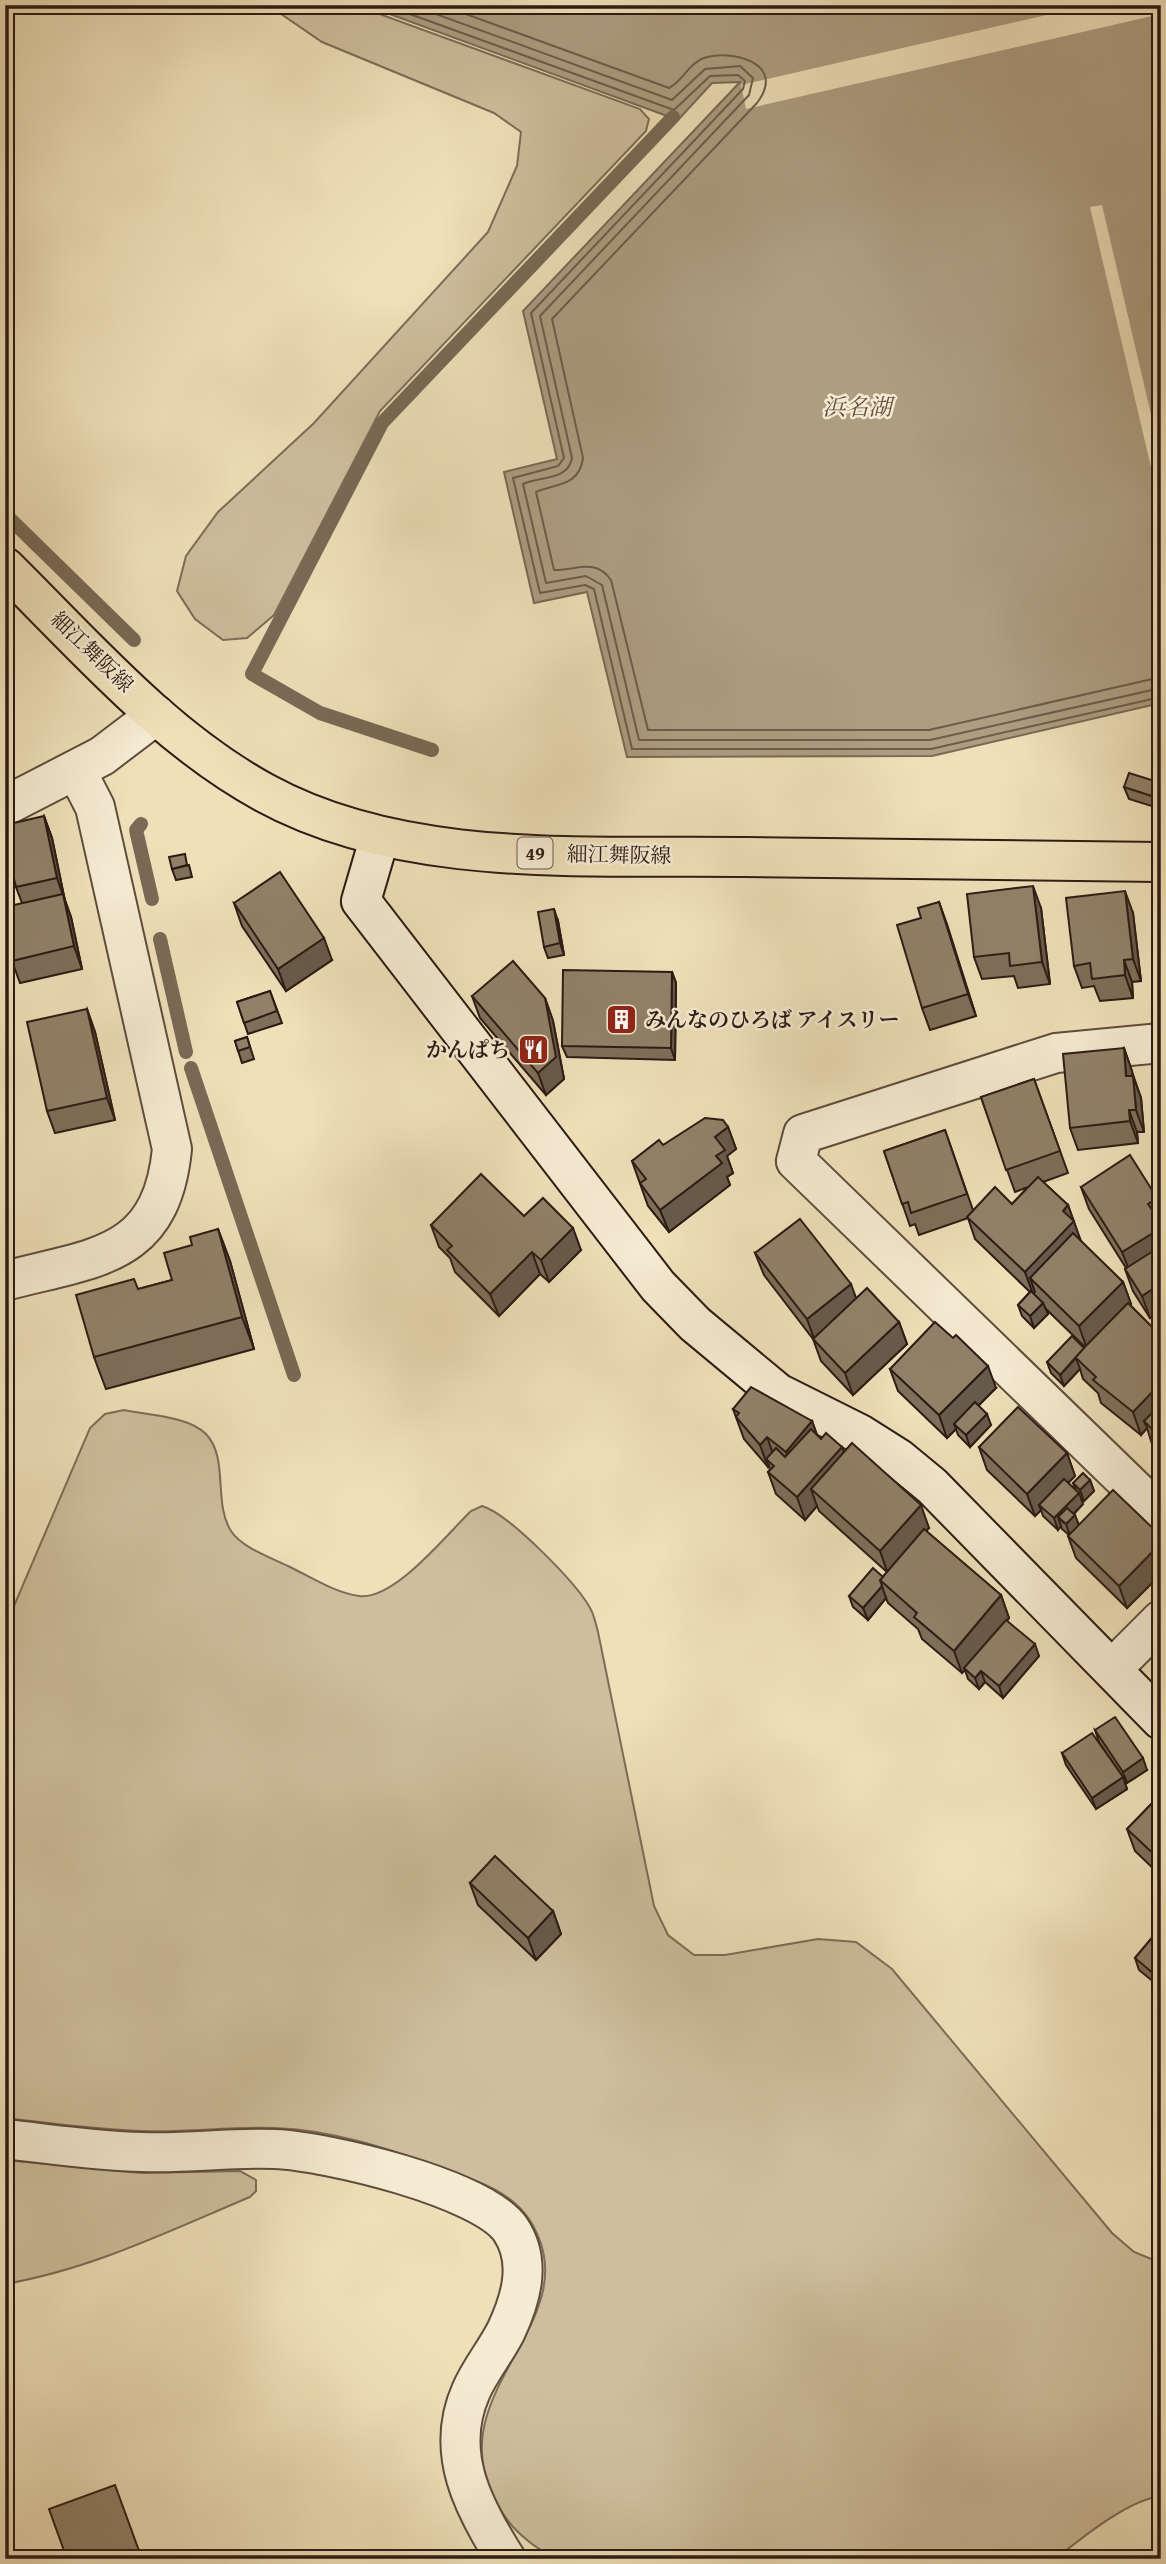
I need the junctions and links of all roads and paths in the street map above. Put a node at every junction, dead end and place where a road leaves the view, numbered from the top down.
1 (5, 567) edge
2 (156, 715) junction
3 (76, 770) junction
4 (5, 806) edge
5 (380, 836) junction
6 (1161, 862) edge
7 (1161, 1043) edge
8 (5, 1281) edge
9 (1161, 1515) edge
10 (1161, 1620) edge
11 (1112, 1669) junction
12 (1161, 1720) edge
13 (5, 2139) edge
14 (506, 2559) edge

1 - 2 main road, 細江舞阪線 / 49
2 - 3 street
2 - 5 main road, 細江舞阪線 / 49
3 - 4 street
3 - 8 street
5 - 6 main road, 細江舞阪線 / 49
5 - 11 street
7 - 9 street
10 - 11 street
11 - 12 street
13 - 14 street

